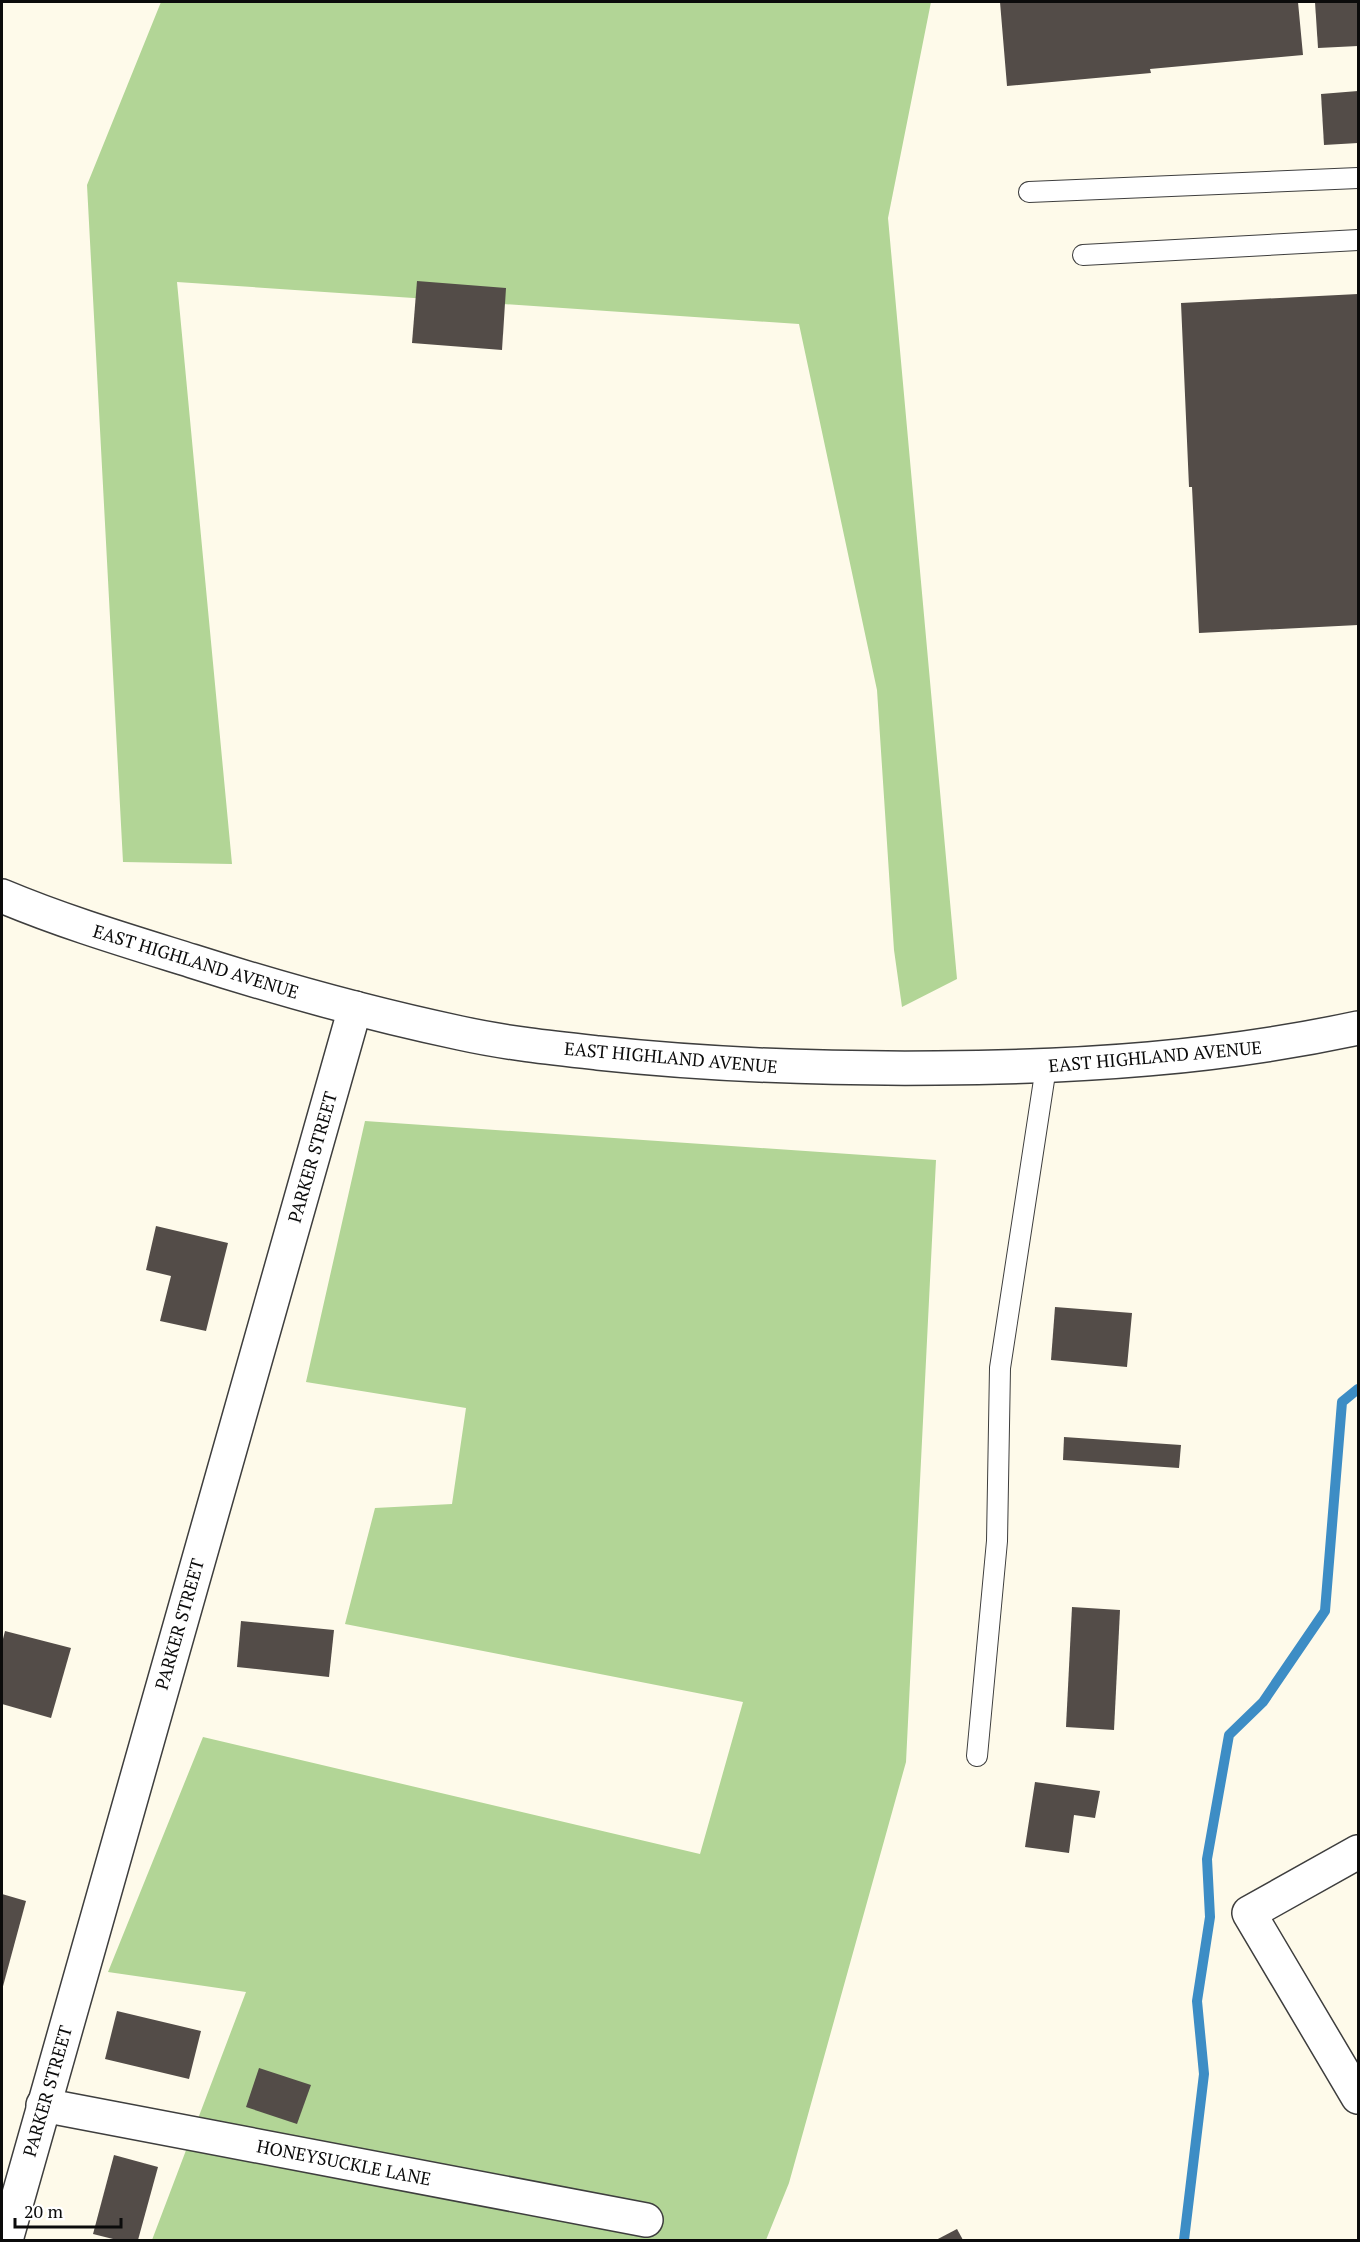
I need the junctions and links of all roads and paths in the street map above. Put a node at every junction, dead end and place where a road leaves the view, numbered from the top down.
1 (1359, 178) edge
2 (1029, 192) dead end
3 (1359, 240) edge
4 (1083, 255) dead end
5 (2, 896) edge
6 (355, 1008) junction
7 (1359, 1028) edge
8 (1046, 1067) junction
9 (977, 1756) dead end
10 (1359, 1852) edge
11 (1359, 2097) edge
12 (42, 2105) junction
13 (646, 2220) dead end
14 (6, 2241) edge

1 - 2 lane
3 - 4 lane
5 - 6 street, EAST HIGHLAND AVENUE
6 - 8 street, EAST HIGHLAND AVENUE
6 - 12 street, PARKER STREET
7 - 8 street, EAST HIGHLAND AVENUE
8 - 9 lane
10 - 11 street
12 - 13 street, HONEYSUCKLE LANE
12 - 14 street, PARKER STREET

